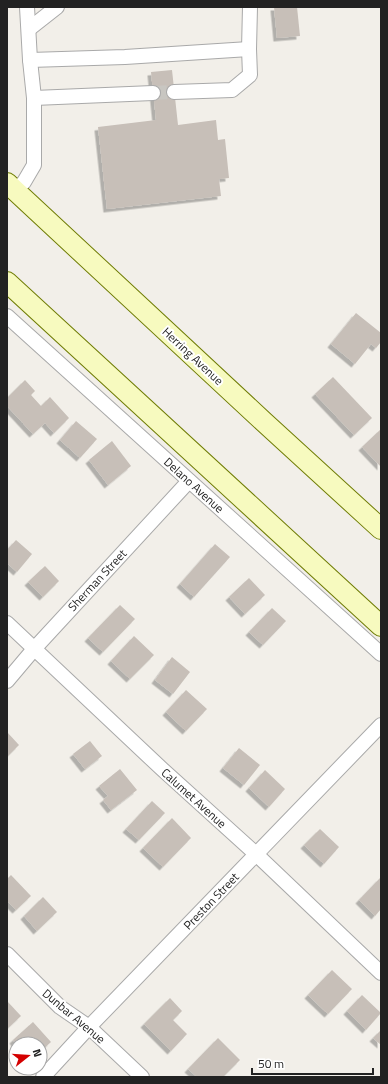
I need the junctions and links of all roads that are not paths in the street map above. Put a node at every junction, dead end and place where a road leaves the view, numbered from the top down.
1 (27, 7) edge
2 (57, 7) edge
3 (250, 7) edge
4 (28, 29) junction
5 (248, 49) junction
6 (30, 60) junction
7 (174, 92) tunnel mouth
8 (153, 93) tunnel mouth
9 (34, 98) junction
10 (11, 186) edge
11 (7, 282) edge
12 (7, 316) edge
13 (189, 481) junction
14 (381, 529) edge
15 (7, 623) edge
16 (381, 626) edge
17 (34, 649) junction
18 (381, 654) edge
19 (7, 681) edge
20 (381, 725) edge
21 (256, 854) junction
22 (7, 954) edge
23 (381, 973) edge
24 (89, 1027) junction
25 (42, 1077) edge
26 (142, 1077) edge

1 - 4 street
2 - 4 street
3 - 5 street
4 - 6 street
5 - 6 street
5 - 7 street
6 - 9 street
8 - 9 street
9 - 10 street
10 - 14 main road, Herring Avenue
11 - 16 main road
12 - 13 street, Delano Avenue
13 - 17 street, Sherman Street
13 - 18 street, Delano Avenue
15 - 17 street, Calumet Avenue
17 - 19 street, Sherman Street
17 - 21 street, Calumet Avenue
20 - 21 street, Preston Street
21 - 23 street, Calumet Avenue
21 - 24 street, Preston Street
22 - 24 street, Dunbar Avenue
24 - 25 street, Preston Street
24 - 26 street, Dunbar Avenue

